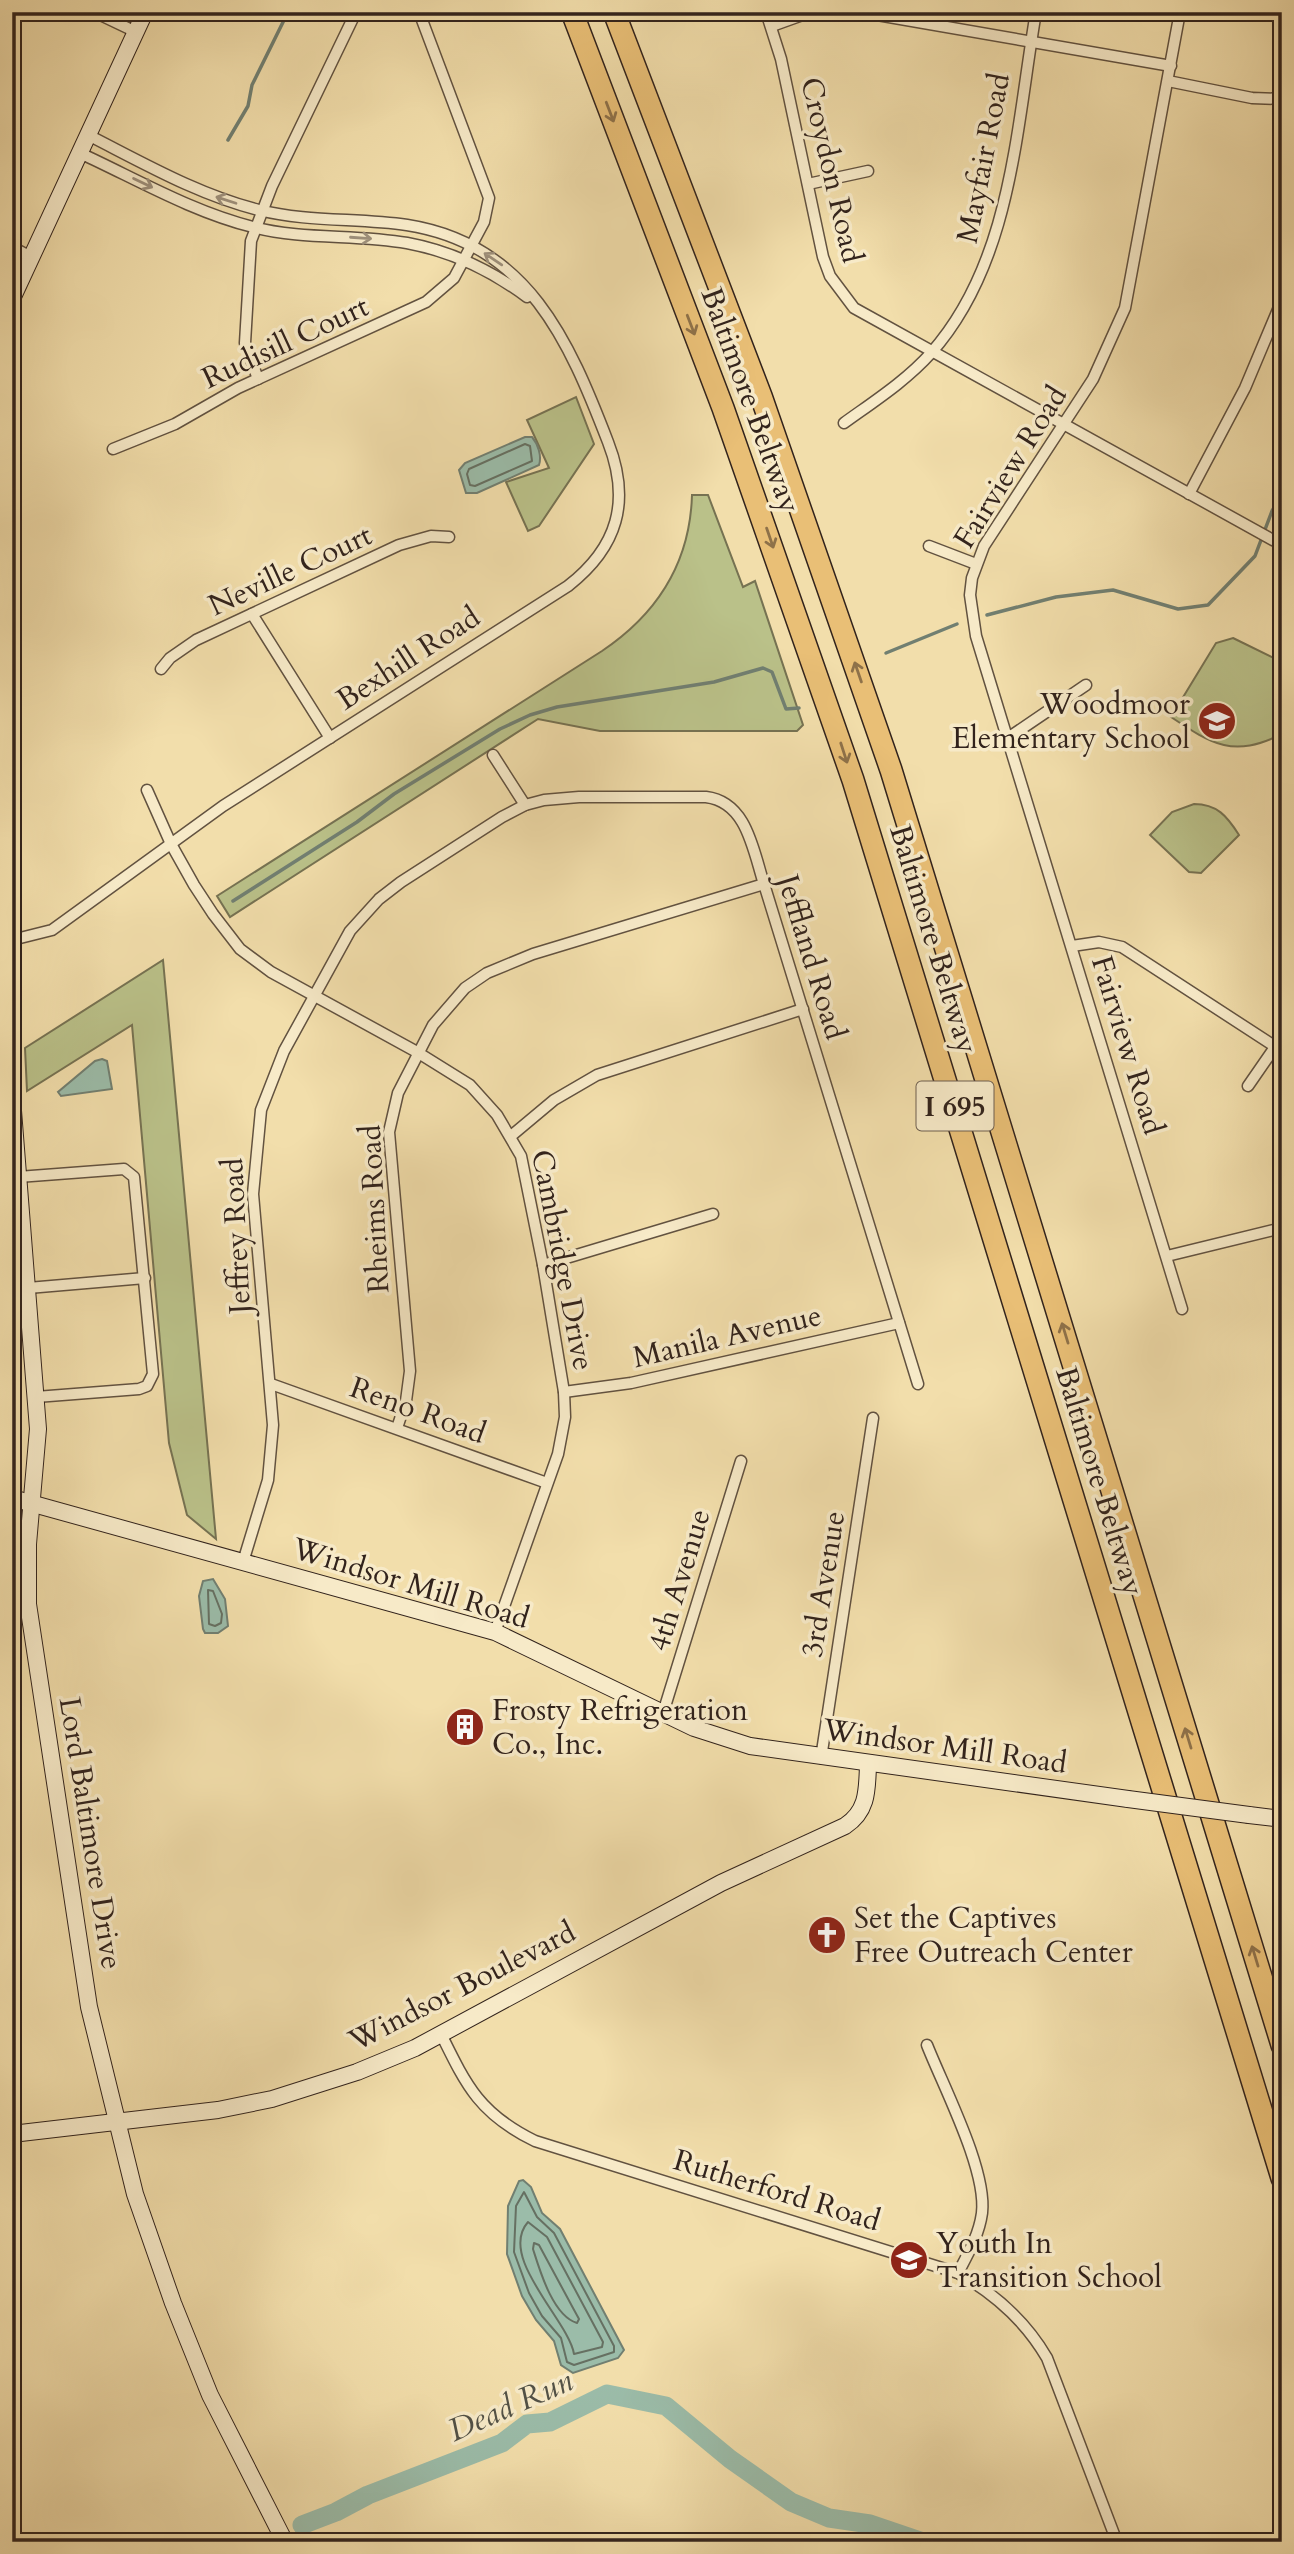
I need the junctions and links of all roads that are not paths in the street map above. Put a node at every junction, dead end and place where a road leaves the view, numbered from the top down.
1 (94, 12) edge
2 (145, 12) edge
3 (356, 12) edge
4 (419, 12) edge
5 (572, 12) edge
6 (614, 12) edge
7 (766, 12) edge
8 (811, 12) edge
9 (860, 12) edge
10 (1036, 12) edge
11 (1180, 12) edge
12 (893, 15) edge
13 (772, 26) junction
14 (136, 32) junction
15 (1031, 43) junction
16 (1171, 66) junction
17 (1168, 81) junction
18 (1282, 99) edge
19 (90, 136) junction
20 (82, 153) junction
21 (868, 171) dead end
22 (808, 184) junction
23 (261, 211) junction
24 (255, 228) junction
25 (472, 246) junction
26 (12, 247) edge
27 (33, 258) junction
28 (464, 261) junction
29 (12, 299) edge
30 (1282, 300) edge
31 (541, 307) junction
32 (932, 353) junction
33 (258, 379) junction
34 (844, 423) dead end
35 (1064, 426) junction
36 (113, 449) dead end
37 (1189, 495) junction
38 (449, 537) dead end
39 (1282, 545) edge
40 (929, 546) dead end
41 (976, 564) junction
42 (252, 614) junction
43 (161, 669) dead end
44 (1086, 685) dead end
45 (330, 738) junction
46 (1008, 738) junction
47 (493, 755) dead end
48 (148, 790) dead end
49 (525, 805) junction
50 (171, 844) junction
51 (764, 884) junction
52 (12, 940) edge
53 (1072, 946) junction
54 (313, 994) junction
55 (803, 1009) junction
56 (1278, 1049) edge
57 (417, 1052) junction
58 (1248, 1086) dead end
59 (12, 1098) edge
60 (511, 1136) junction
61 (18, 1177) junction
62 (713, 1214) dead end
63 (1282, 1228) edge
64 (1167, 1256) junction
65 (543, 1265) junction
66 (145, 1278) junction
67 (28, 1288) junction
68 (1182, 1309) dead end
69 (899, 1323) junction
70 (271, 1384) junction
71 (918, 1384) dead end
72 (564, 1392) junction
73 (36, 1398) junction
74 (873, 1418) dead end
75 (397, 1428) junction
76 (741, 1461) dead end
77 (547, 1483) junction
78 (12, 1498) edge
79 (32, 1504) junction
80 (243, 1562) junction
81 (495, 1632) junction
82 (663, 1713) junction
83 (821, 1758) junction
84 (868, 1765) junction
85 (1282, 1819) edge
86 (441, 2034) junction
87 (927, 2045) dead end
88 (1282, 2045) edge
89 (116, 2123) junction
90 (12, 2134) edge
91 (1282, 2178) edge
92 (958, 2273) junction
93 (285, 2542) edge
94 (1117, 2542) edge

1 - 14 street
2 - 14 main road
3 - 23 street
4 - 25 street, Rudisill Court
5 -> 91 highway, Baltimore Beltway / I 695
88 -> 6 highway, Baltimore Beltway / I 695
7 - 13 street, Croydon Road
8 - 13 street
9 - 12 street
10 - 15 street, Mayfair Road
11 - 16 street, Fairview Road
12 - 15 street
13 - 22 street, Croydon Road
14 - 19 main road
15 - 16 street
15 - 32 street, Mayfair Road
16 - 17 street, Fairview Road
17 - 18 street
17 - 35 street, Fairview Road
19 - 20 main road
23 -> 19 street, Bexhill Road
20 -> 24 street, Bexhill Road
20 - 27 main road
21 - 22 street
22 - 32 street, Croydon Road
23 - 24 street
23 - 25 street, Bexhill Road
24 -> 28 street, Bexhill Road
24 - 33 street
25 - 28 street, Rudisill Court
31 -> 25 street, Bexhill Road
26 - 27 street
27 - 29 main road
28 - 31 street, Bexhill Road
28 - 33 street, Rudisill Court
30 - 37 street
31 - 45 street, Bexhill Road
32 - 34 street, Mayfair Road
32 - 35 street, Croydon Road
33 - 36 street, Rudisill Court
35 - 37 street, Croydon Road
35 - 41 street, Fairview Road
37 - 39 street, Croydon Road
38 - 42 street, Neville Court
40 - 41 street
41 - 46 street, Fairview Road
42 - 43 street, Neville Court
42 - 45 street
44 - 46 street
45 - 50 street, Bexhill Road
46 - 53 street, Fairview Road
47 - 49 street
48 - 50 street, Cambridge Drive
49 - 51 street, Jeffland Road
49 - 54 street, Jeffrey Road
50 - 52 street, Bexhill Road
50 - 54 street, Cambridge Drive
51 - 55 street, Jeffland Road
51 - 57 street, Rheims Road
53 - 56 street
53 - 64 street, Fairview Road
54 - 57 street, Cambridge Drive
54 - 70 street, Jeffrey Road
55 - 60 street
55 - 69 street, Jeffland Road
56 - 58 street
57 - 60 street, Cambridge Drive
57 - 75 street, Rheims Road
59 - 61 main road, Lord Baltimore Drive
60 - 65 street, Cambridge Drive
61 - 66 street
61 - 67 main road, Lord Baltimore Drive
62 - 65 street
63 - 64 street
64 - 68 street, Fairview Road
65 - 72 street, Cambridge Drive
66 - 67 street
66 - 73 street
67 - 73 main road, Lord Baltimore Drive
69 - 71 street, Jeffland Road
69 - 72 street, Manila Avenue
70 - 75 street, Reno Road
70 - 80 street, Jeffrey Road
72 - 77 street, Cambridge Drive
73 - 79 main road, Lord Baltimore Drive
74 - 83 street, 3rd Avenue
75 - 77 street, Reno Road
76 - 82 street, 4th Avenue
77 - 81 street, Cambridge Drive
78 - 79 main road, Windsor Mill Road
79 - 80 main road, Windsor Mill Road
79 - 89 main road, Lord Baltimore Drive
80 - 81 main road, Windsor Mill Road
81 - 82 main road, Windsor Mill Road
82 - 83 main road, Windsor Mill Road
83 - 84 main road, Windsor Mill Road
84 - 85 main road, Windsor Mill Road, bridge
84 - 86 main road, Windsor Boulevard
86 - 89 main road, Windsor Boulevard
86 - 92 street, Rutherford Road
87 - 92 street
89 - 90 main road, Windsor Boulevard
89 - 93 main road, Lord Baltimore Drive
92 - 94 street, Rutherford Road

